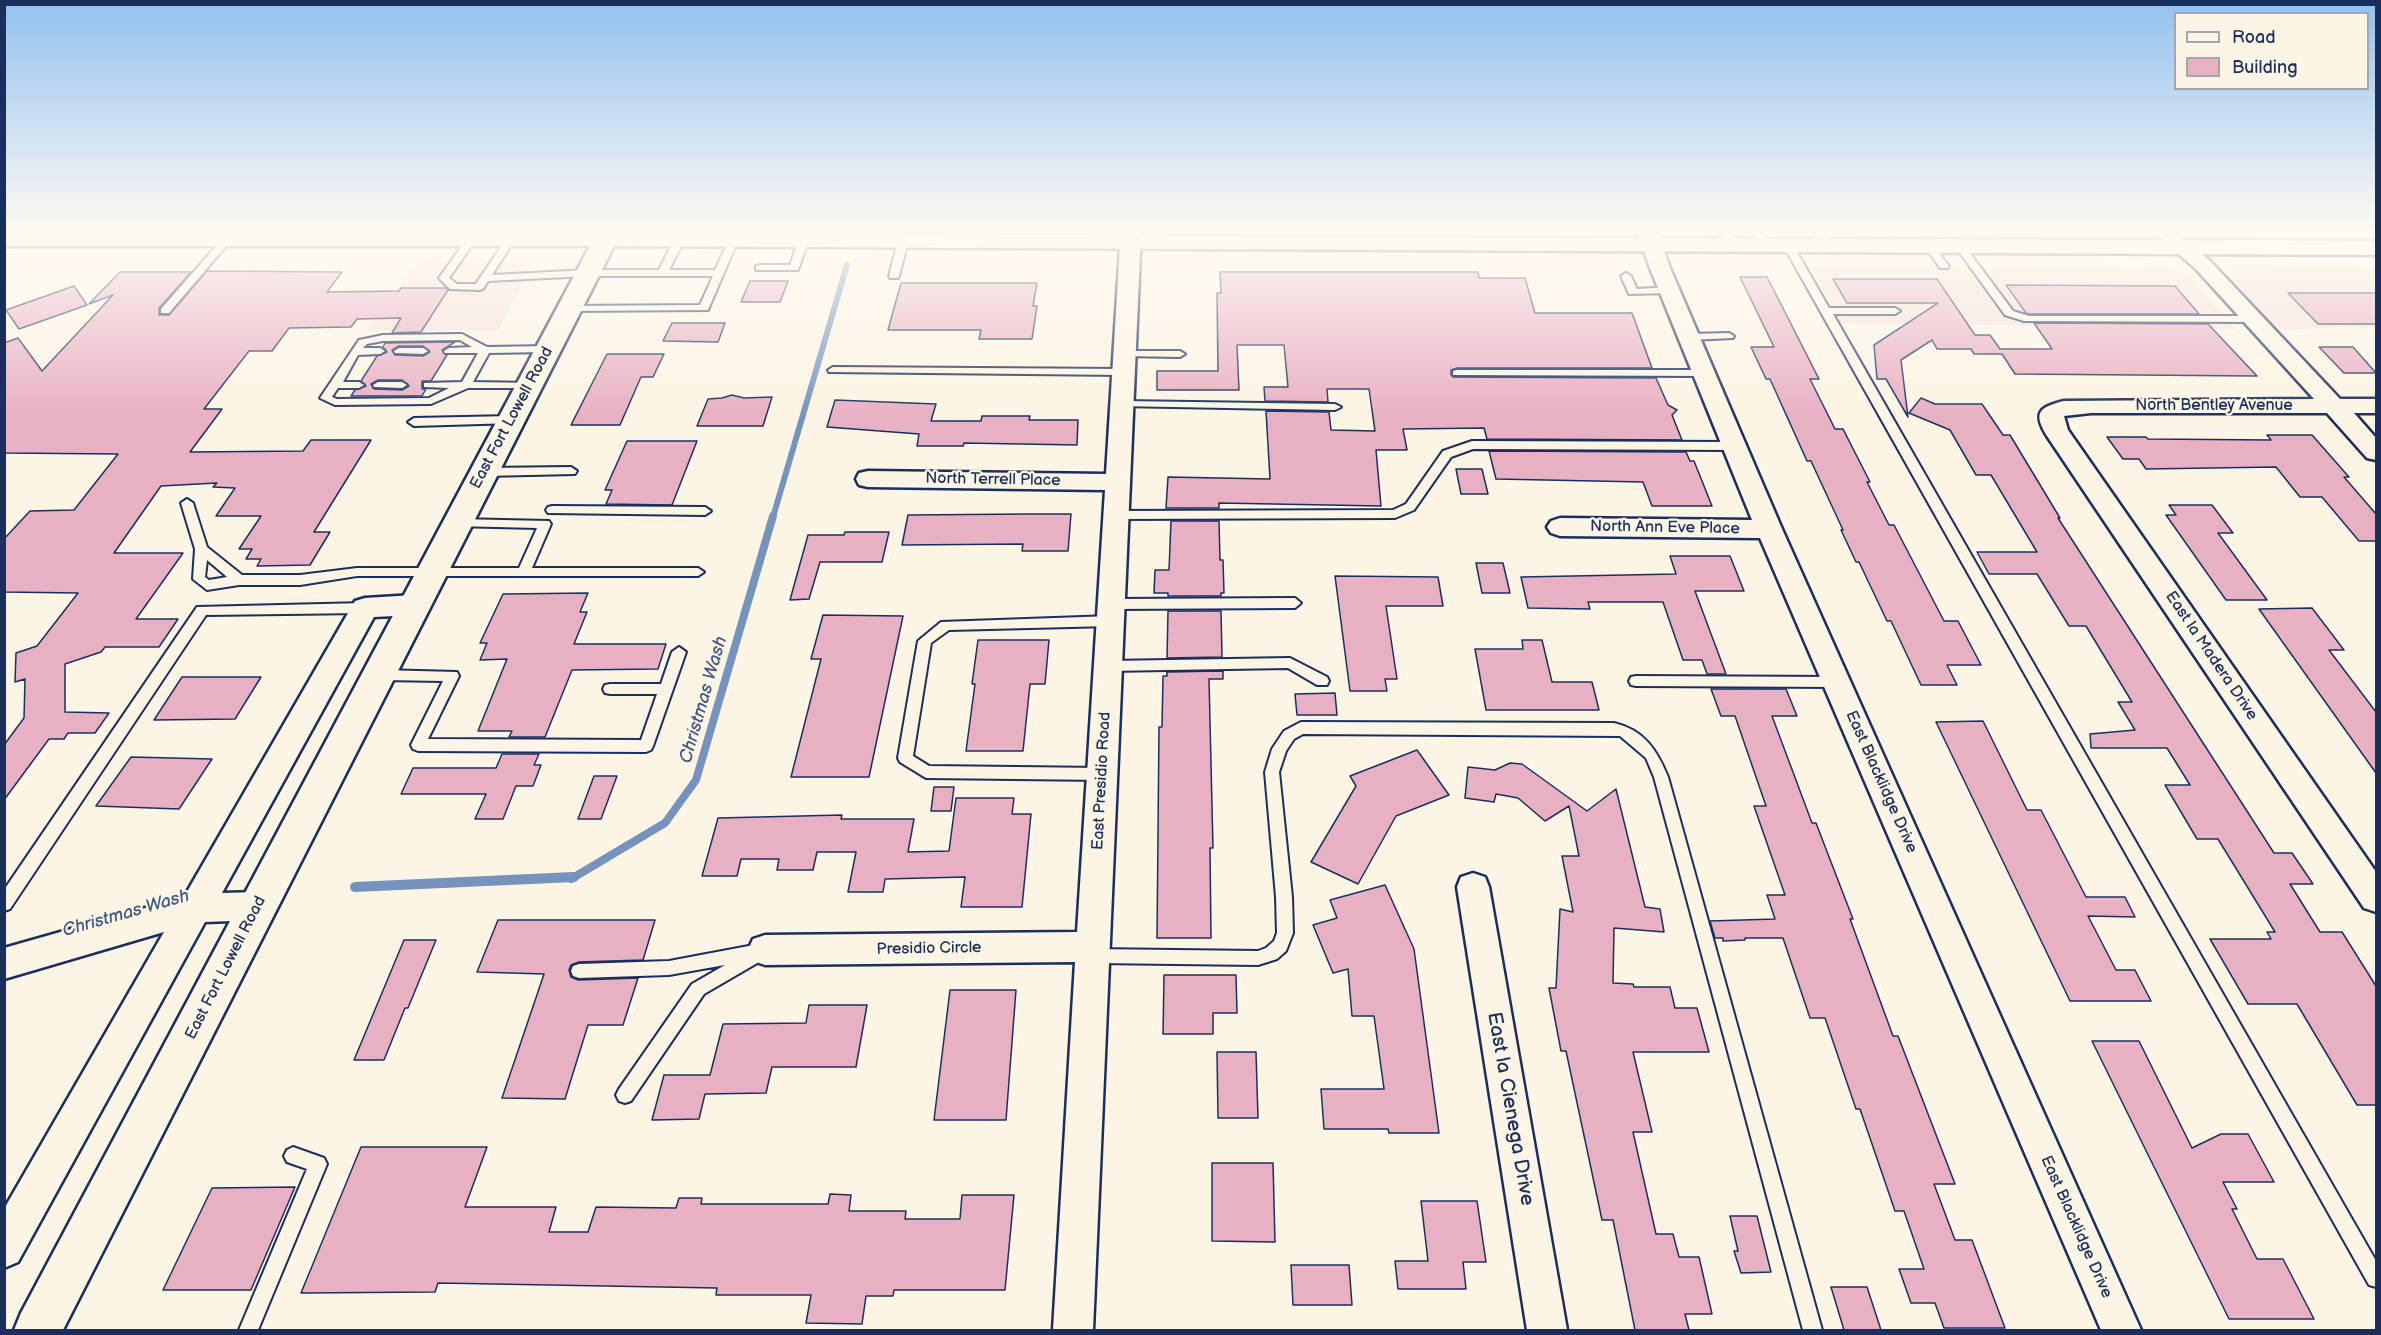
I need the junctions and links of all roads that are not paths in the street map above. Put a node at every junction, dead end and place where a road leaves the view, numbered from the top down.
1 (180, 293) edge
2 (578, 293) edge
3 (711, 293) edge
4 (1128, 293) edge
5 (1633, 293) edge
6 (1671, 293) edge
7 (1817, 293) edge
8 (1995, 293) edge
9 (2229, 293) edge
10 (1637, 304) dead end
11 (570, 308) junction
12 (165, 311) dead end
13 (1827, 311) junction
14 (1895, 311) dead end
15 (2253, 319) junction
16 (1729, 336) dead end
17 (1689, 337) junction
18 (548, 349) junction
19 (485, 350) junction
20 (380, 351) dead end
21 (399, 351) dead end
22 (423, 351) dead end
23 (449, 351) dead end
24 (355, 352) junction
25 (1180, 354) dead end
26 (1124, 363) junction
27 (833, 370) dead end
28 (1457, 373) dead end
29 (1704, 373) junction
30 (334, 385) junction
31 (359, 385) dead end
32 (378, 385) dead end
33 (428, 385) dead end
34 (466, 385) junction
35 (530, 385) junction
36 (402, 386) dead end
37 (1122, 404) junction
38 (2334, 406) junction
39 (2376, 406) edge
40 (1335, 407) dead end
41 (2042, 407) joint
42 (511, 420) junction
43 (414, 422) dead end
44 (1734, 446) junction
45 (2376, 452) edge
46 (571, 471) dead end
47 (484, 472) junction
48 (868, 479) dead end
49 (1118, 482) junction
50 (187, 503) dead end
51 (552, 510) dead end
52 (705, 511) dead end
53 (1116, 515) junction
54 (457, 523) junction
55 (1560, 528) dead end
56 (1769, 529) junction
57 (201, 549) junction
58 (524, 571) junction
59 (698, 572) dead end
60 (238, 580) junction
61 (423, 589) junction
62 (1295, 603) dead end
63 (364, 608) junction
64 (1111, 613) junction
65 (679, 652) dead end
66 (1108, 666) junction
67 (378, 675) junction
68 (1322, 681) dead end
69 (1636, 681) dead end
70 (1838, 682) junction
71 (610, 689) dead end
72 (666, 689) junction
73 (1103, 774) junction
74 (1473, 887) dead end
75 (2376, 898) edge
76 (4, 904) edge
77 (258, 906) junction
78 (197, 908) junction
79 (765, 950) junction
80 (1093, 951) junction
81 (4, 964) edge
82 (579, 971) dead end
83 (625, 1095) dead end
84 (293, 1156) dead end
85 (4, 1248) edge
86 (2376, 1278) edge
87 (38, 1330) edge
88 (248, 1330) edge
89 (1073, 1330) edge
90 (1547, 1330) edge
91 (1814, 1330) edge
92 (2121, 1330) edge

1 - 12 lane
2 - 11 main road, East Fort Lowell Road
3 - 11 lane
4 - 26 street, East Presidio Road
5 - 10 lane
6 - 17 street, East Blacklidge Drive
7 - 13 lane
8 - 15 lane
9 - 15 street
11 - 18 main road, East Fort Lowell Road
13 - 14 lane
13 - 86 lane
15 - 38 street
16 - 17 lane
17 - 29 street, East Blacklidge Drive
18 - 19 lane
18 - 35 main road, East Fort Lowell Road
19 - 23 lane
19 - 24 lane
19 - 34 lane
20 - 24 lane
21 - 22 lane
24 - 30 lane
25 - 26 lane
26 - 27 lane
26 - 37 street, East Presidio Road
28 - 29 lane
29 - 44 street, East Blacklidge Drive
30 - 31 lane
30 - 34 lane
32 - 36 lane
33 - 34 lane
34 - 35 lane
35 - 42 main road, East Fort Lowell Road
37 - 40 lane
37 - 49 street, East Presidio Road
38 - 39 street, North Bentley Avenue
38 - 41 street, North Bentley Avenue
38 - 45 street
41 - 75 street, East la Madera Drive
42 - 43 lane
42 - 47 main road, East Fort Lowell Road
44 - 53 lane
44 - 56 street, East Blacklidge Drive
46 - 47 lane
47 - 54 main road, East Fort Lowell Road
48 - 49 street, North Terrell Place
49 - 53 street, East Presidio Road
50 - 57 lane
51 - 52 lane
53 - 64 street, East Presidio Road
54 - 58 lane
54 - 61 main road, East Fort Lowell Road
55 - 56 street, North Ann Eve Place
56 - 70 street, East Blacklidge Drive
57 - 60 lane
57 - 60 lane
58 - 59 lane
58 - 61 lane
60 - 61 lane
61 - 63 street
61 - 67 main road, East Fort Lowell Road
62 - 64 lane
63 - 76 lane
63 - 78 street
64 - 66 street, East Presidio Road
64 - 73 lane
65 - 72 lane
66 - 68 lane
66 - 73 street, East Presidio Road
67 - 72 lane
67 - 77 main road, East Fort Lowell Road
69 - 70 lane
70 - 92 street, East Blacklidge Drive
71 - 72 lane
73 - 80 street, East Presidio Road
74 - 90 street, East la Cienega Drive
77 - 78 street
77 - 87 main road, East Fort Lowell Road
78 - 81 street
78 - 85 street
79 - 80 street, Presidio Circle
79 - 82 lane
79 - 83 lane
80 - 89 street, East Presidio Road
80 - 91 lane
84 - 88 lane

